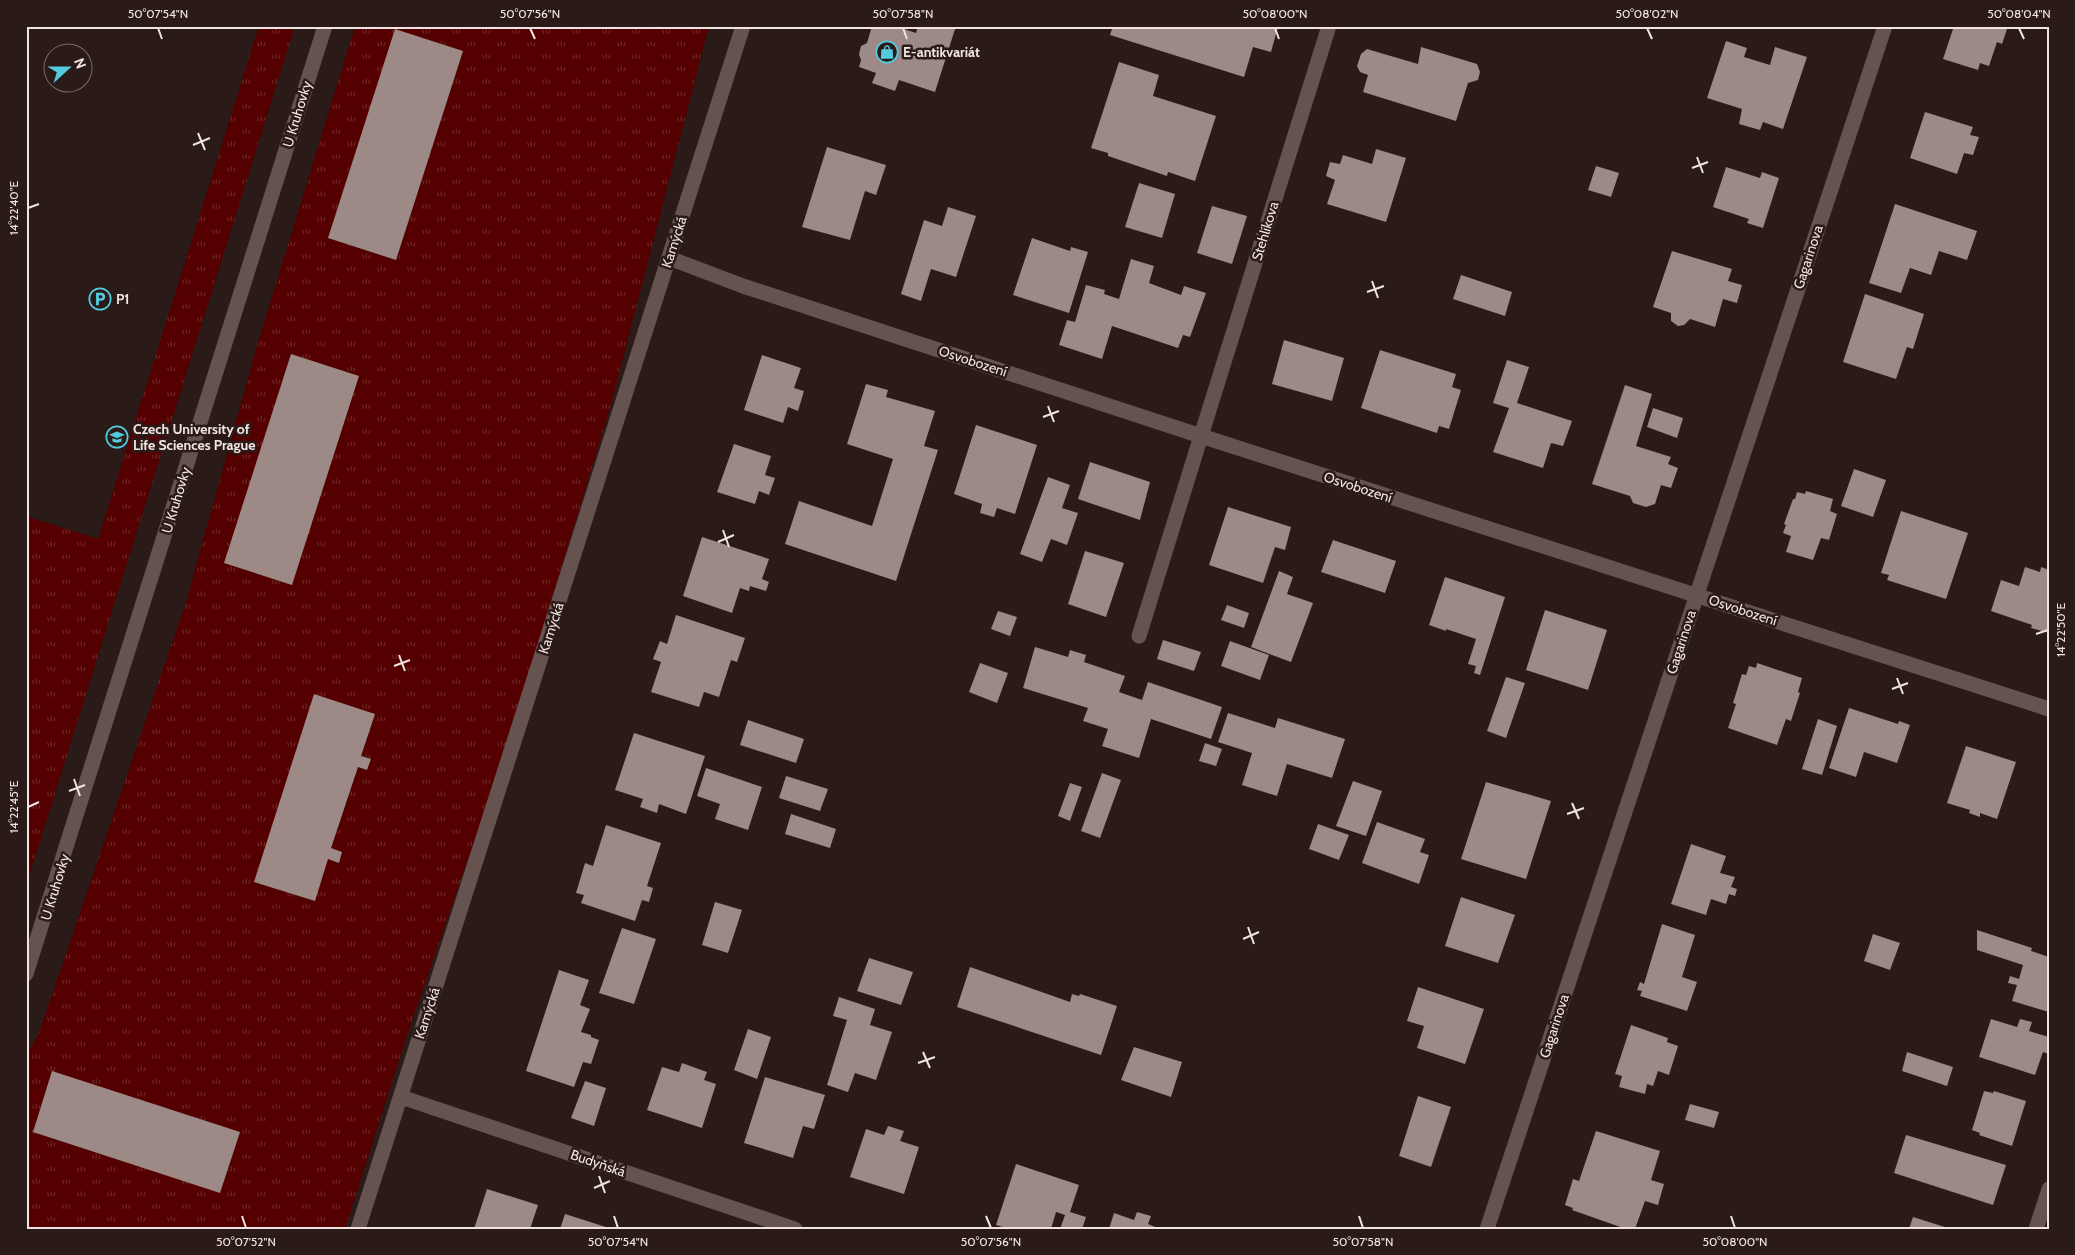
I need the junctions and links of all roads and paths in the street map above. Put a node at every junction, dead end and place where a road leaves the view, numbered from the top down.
1 (325, 26) edge
2 (742, 26) edge
3 (1329, 26) edge
4 (1885, 26) edge
5 (669, 258) junction
6 (1201, 436) junction
7 (1696, 595) junction
8 (1139, 636) dead end
9 (2049, 708) edge
10 (26, 974) edge
11 (401, 1098) junction
12 (2049, 1189) edge
13 (358, 1229) edge
14 (795, 1229) edge
15 (1487, 1229) edge
16 (2036, 1229) edge

1 - 10 street, U Kruhovky
2 - 5 street, Kamýcká
3 - 6 street, Stehlíkova
4 - 7 street, Gagarinova
5 - 6 street, Osvobození
5 - 11 street, Kamýcká
6 - 7 street, Osvobození
6 - 8 street, Stehlíkova
7 - 9 street, Osvobození
7 - 15 street, Gagarinova
11 - 13 street, Kamýcká
11 - 14 street, Budyňská
12 - 16 street

